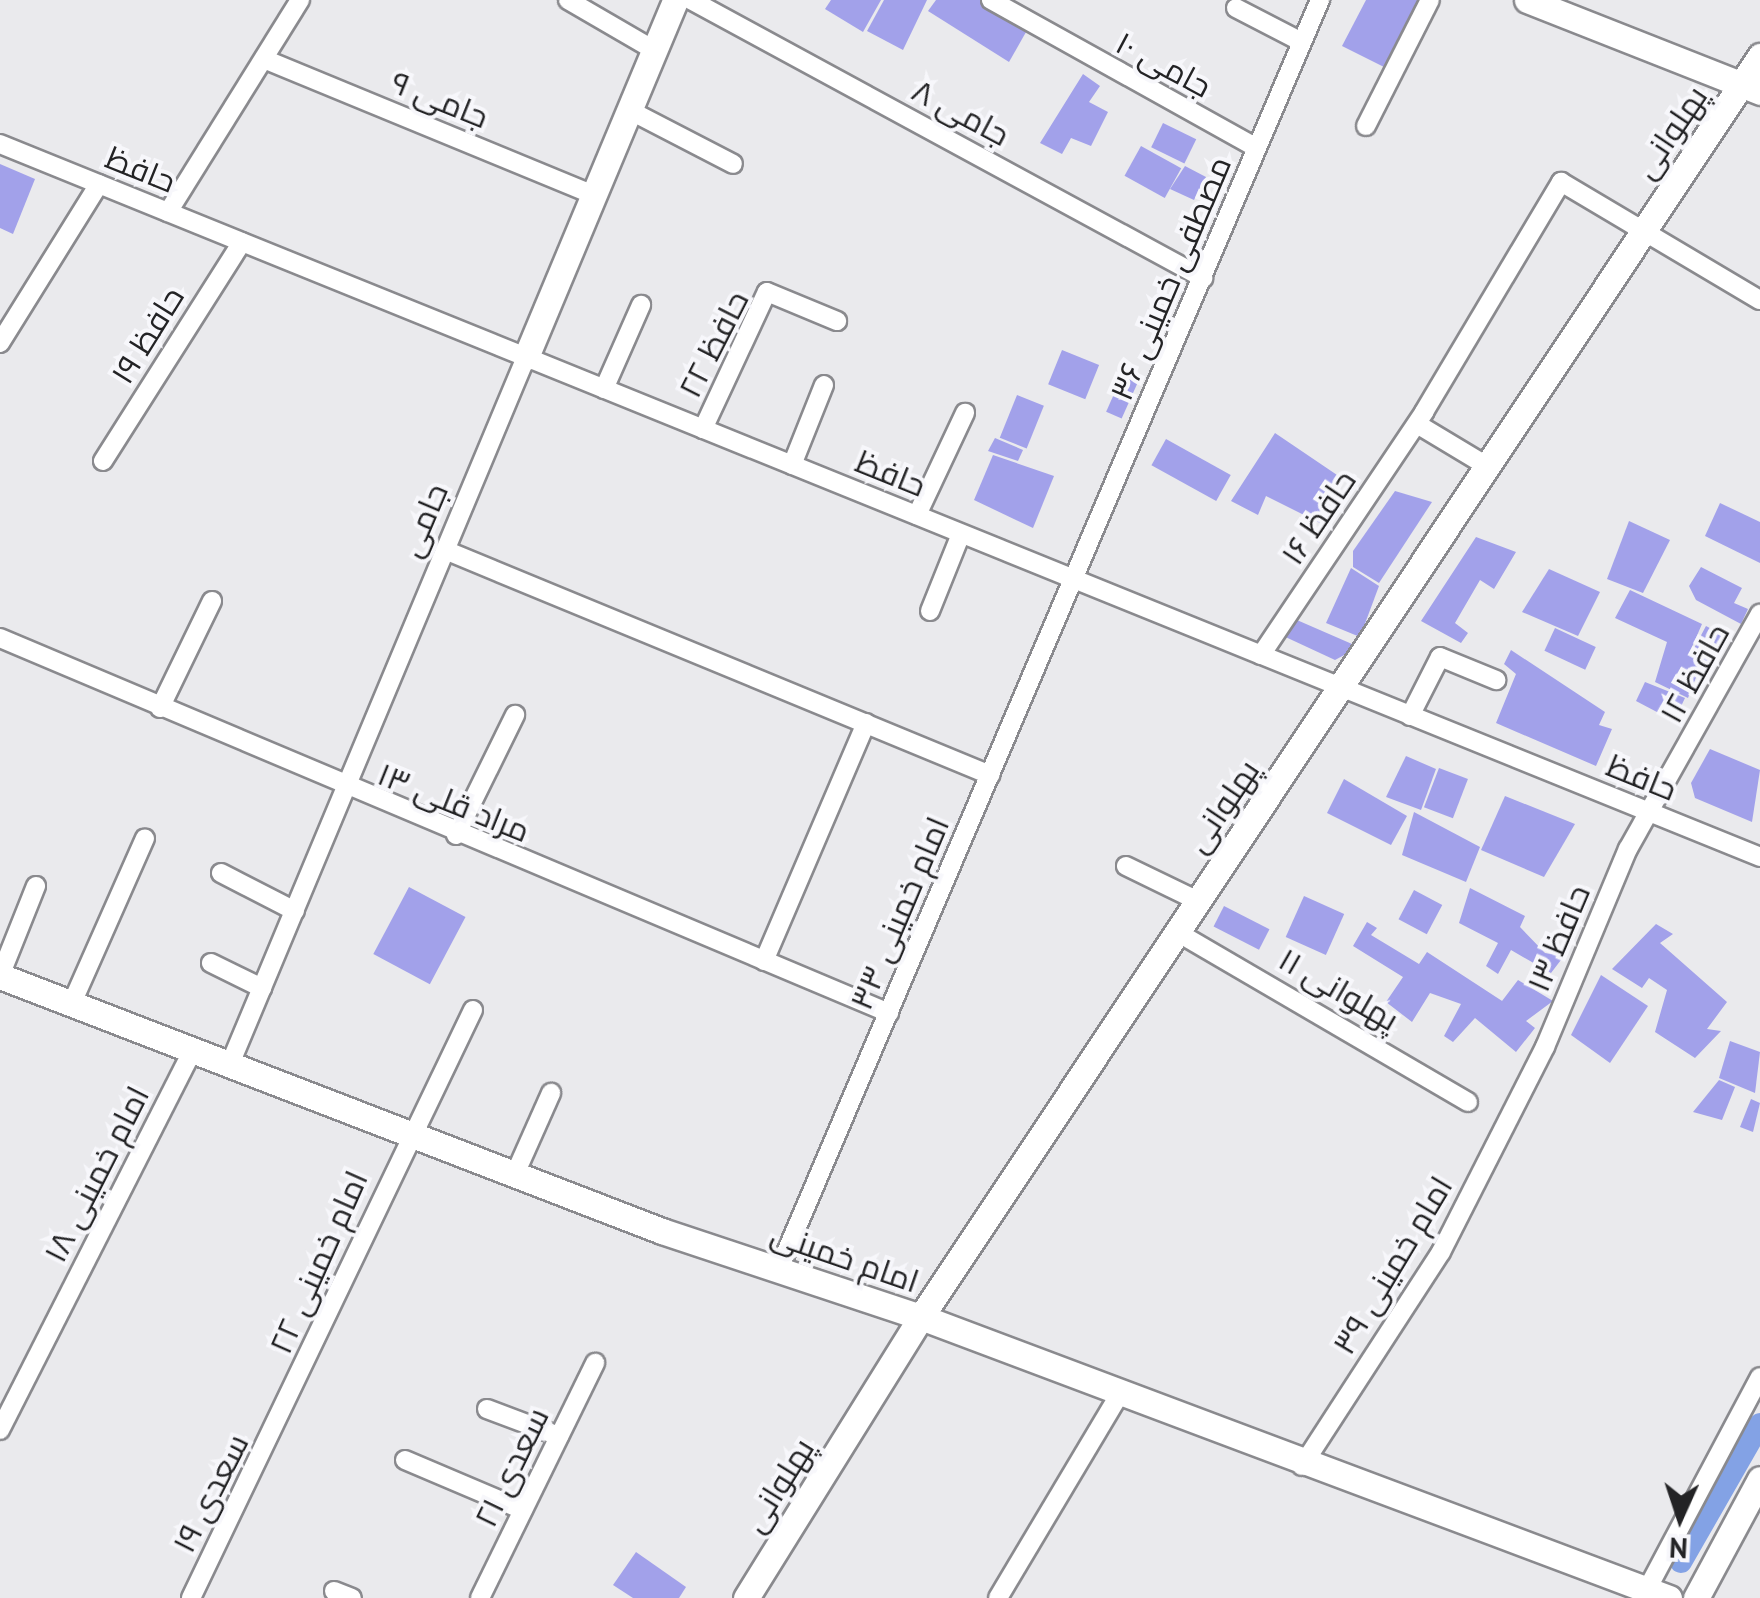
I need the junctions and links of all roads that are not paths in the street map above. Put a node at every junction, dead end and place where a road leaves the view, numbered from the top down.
1 (300, 0) edge
2 (568, 0) edge
3 (675, 0) edge
4 (691, 0) edge
5 (992, 0) edge
6 (1320, 0) edge
7 (1430, 0) edge
8 (1527, 0) edge
9 (1236, 8) dead end
10 (1302, 42) junction
11 (654, 50) junction
12 (1760, 56) edge
13 (264, 59) junction
14 (1751, 88) edge
15 (629, 110) junction
16 (1366, 126) dead end
17 (0, 144) edge
18 (1258, 148) junction
19 (733, 164) dead end
20 (100, 184) junction
21 (594, 195) junction
22 (168, 212) junction
23 (1645, 229) junction
24 (242, 242) junction
25 (1203, 278) junction
26 (1760, 300) edge
27 (640, 305) dead end
28 (837, 321) dead end
29 (0, 342) edge
30 (526, 357) junction
31 (824, 386) dead end
32 (604, 388) junction
33 (965, 413) dead end
34 (1420, 418) junction
35 (704, 429) junction
36 (104, 461) dead end
37 (792, 465) junction
38 (1487, 466) junction
39 (917, 515) junction
40 (962, 534) junction
41 (446, 550) junction
42 (1074, 579) junction
43 (212, 601) dead end
44 (930, 611) dead end
45 (1759, 619) edge
46 (0, 638) edge
47 (1262, 655) junction
48 (1496, 680) dead end
49 (1341, 687) junction
50 (160, 708) junction
51 (515, 716) dead end
52 (1410, 716) junction
53 (866, 724) junction
54 (990, 775) junction
55 (345, 790) junction
56 (1650, 813) junction
57 (456, 835) junction
58 (145, 838) dead end
59 (1760, 857) edge
60 (1126, 866) dead end
61 (221, 873) dead end
62 (36, 886) dead end
63 (1198, 901) junction
64 (294, 911) junction
65 (1177, 932) junction
66 (764, 961) junction
67 (211, 963) dead end
68 (0, 976) edge
69 (262, 988) junction
70 (72, 1004) junction
71 (472, 1010) dead end
72 (889, 1013) junction
73 (192, 1050) junction
74 (230, 1064) junction
75 (1524, 1089) joint
76 (551, 1093) dead end
77 (1468, 1102) dead end
78 (409, 1133) junction
79 (515, 1174) junction
80 (780, 1269) junction
81 (921, 1317) junction
82 (595, 1363) dead end
83 (1760, 1377) edge
84 (1119, 1395) junction
85 (487, 1409) dead end
86 (283, 1416) joint
87 (0, 1430) edge
88 (560, 1436) junction
89 (405, 1460) dead end
90 (1302, 1466) junction
91 (1760, 1479) edge
92 (523, 1510) junction
93 (334, 1591) dead end
94 (1652, 1596) edge
95 (192, 1598) edge
96 (352, 1598) edge
97 (480, 1598) edge
98 (746, 1598) edge
99 (998, 1598) edge
100 (1696, 1598) edge

1 - 13 street
2 - 11 street
3 - 11 street, جامی
4 - 25 street, جامی ۸
5 - 18 street, جامی ۱۰
6 - 10 street, مصطفی خمینی ۳۶
7 - 16 street
8 - 14 street
9 - 10 street
10 - 18 street, مصطفی خمینی ۳۶
11 - 15 street, جامی
12 - 14 street, پهلوانی
13 - 21 street, جامی ۹
13 - 22 street
14 - 23 street, پهلوانی
15 - 19 street
15 - 21 street, جامی
17 - 20 street, حافظ
18 - 25 street, مصطفی خمینی ۳۶
20 - 22 street, حافظ
20 - 29 street
21 - 30 street, جامی
22 - 24 street, حافظ
23 - 26 street
23 - 34 street, حافظ ۱۶
23 - 38 street, پهلوانی
24 - 30 street, حافظ
24 - 36 street, حافظ ۱۹
25 - 42 street, مصطفی خمینی ۳۶
27 - 32 street
28 - 35 street, حافظ ۲۲
30 - 32 street, حافظ
30 - 41 street, جامی
31 - 37 street
32 - 35 street, حافظ
33 - 39 street
34 - 38 street
34 - 47 street, حافظ ۱۶
35 - 37 street, حافظ
37 - 39 street, حافظ
38 - 49 street, پهلوانی
39 - 40 street, حافظ
40 - 42 street, حافظ
40 - 44 street
41 - 53 street
41 - 55 street, جامی
42 - 47 street, حافظ
42 - 54 street, امام خمینی ۳۳
43 - 50 street
45 - 56 street, حافظ ۱۲
46 - 50 street, مراد قلی ۱۳
47 - 49 street, حافظ
48 - 52 street
49 - 52 street, حافظ
49 - 63 street, پهلوانی
50 - 55 street, مراد قلی ۱۳
51 - 57 street
52 - 56 street, حافظ
53 - 54 street
53 - 66 street
54 - 72 street, امام خمینی ۳۳
55 - 57 street, مراد قلی ۱۳
55 - 64 street, جامی
56 - 59 street, حافظ
56 - 75 street, حافظ ۱۳
57 - 66 street, مراد قلی ۱۳
58 - 70 street
60 - 63 street
61 - 64 street
62 - 68 street
63 - 65 street, پهلوانی
64 - 69 street, جامی
65 - 77 street, پهلوانی ۱۱
65 - 81 street, پهلوانی
66 - 72 street, مراد قلی ۱۳
67 - 69 street
68 - 70 street, امام خمینی
69 - 74 street, جامی
70 - 73 street, امام خمینی
71 - 78 street, امام خمینی ۲۲
72 - 80 street, امام خمینی ۳۳
73 - 74 street, امام خمینی
73 - 87 street, امام خمینی ۱۸
74 - 78 street, امام خمینی
75 - 90 street, امام خمینی ۳۹
76 - 79 street
78 - 79 street, امام خمینی
78 - 86 street, امام خمینی ۲۲
79 - 80 street, امام خمینی
80 - 81 street, امام خمینی
81 - 84 street, امام خمینی
81 - 98 street, پهلوانی
82 - 88 street, سعدی ۲۱
83 - 94 street
84 - 90 street, امام خمینی
84 - 99 street
85 - 88 street
86 - 95 street, سعدی ۱۹
88 - 92 street, سعدی ۲۱
89 - 92 street
90 - 94 street, امام خمینی
91 - 100 street
92 - 97 street, سعدی ۲۱
93 - 96 street

